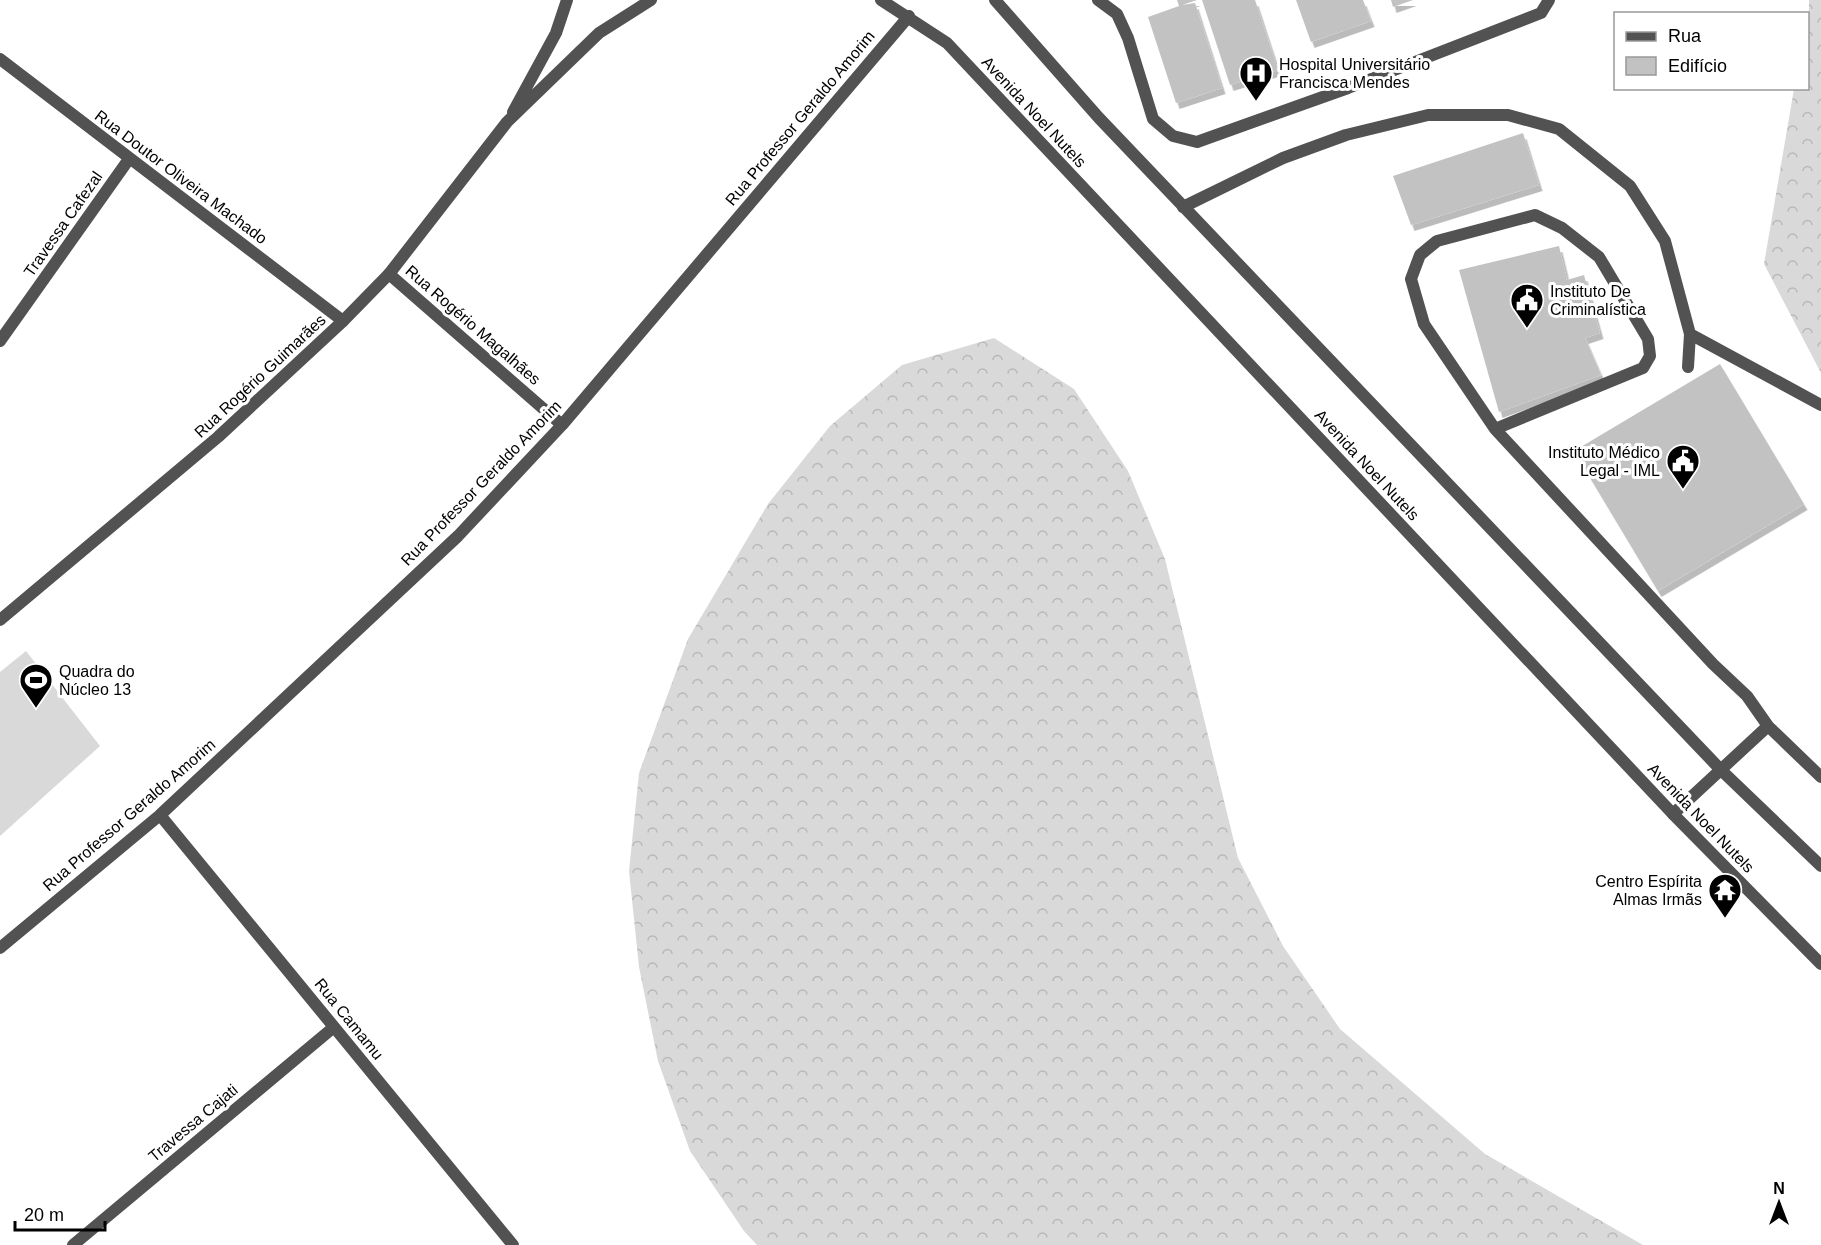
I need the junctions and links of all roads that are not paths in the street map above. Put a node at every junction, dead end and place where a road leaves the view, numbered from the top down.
1 (567, 0) edge
2 (651, 0) edge
3 (881, 0) edge
4 (995, 0) edge
5 (1098, 0) edge
6 (1549, 0) edge
7 (909, 16) junction
8 (0, 58) edge
9 (507, 122) junction
10 (129, 159) junction
11 (1183, 207) junction
12 (388, 274) junction
13 (344, 321) junction
14 (1690, 334) junction
15 (0, 341) edge
16 (1688, 367) dead end
17 (1821, 405) edge
18 (562, 425) junction
19 (1494, 429) junction
20 (0, 620) edge
21 (1768, 726) junction
22 (1721, 770) junction
23 (1821, 777) edge
24 (1673, 814) junction
25 (160, 815) junction
26 (1821, 866) edge
27 (0, 948) edge
28 (1821, 964) edge
29 (334, 1027) junction
30 (506, 1242) edge
31 (73, 1245) edge

1 - 9 street, Rua Rogério Guimarães
2 - 9 street, Rua Rogério Guimarães
3 - 7 street, Avenida Noel Nutels
4 - 11 street
5 - 6 street
7 - 18 street, Rua Professor Geraldo Amorim
7 - 24 street, Avenida Noel Nutels
8 - 10 street, Rua Doutor Oliveira Machado
9 - 12 street, Rua Rogério Guimarães
10 - 13 street, Rua Doutor Oliveira Machado
10 - 15 street, Travessa Cafezal
11 - 14 street
11 - 22 street
12 - 13 street, Rua Rogério Guimarães
12 - 18 street, Rua Rogério Magalhães
13 - 20 street, Rua Rogério Guimarães
14 - 16 street
14 - 17 street
18 - 25 street, Rua Professor Geraldo Amorim
19 - 19 street
19 - 21 street
21 - 22 street
21 - 23 street
22 - 24 street
22 - 26 street
24 - 28 street, Avenida Noel Nutels
25 - 27 street, Rua Professor Geraldo Amorim
25 - 29 street, Rua Camamu
29 - 30 street, Rua Camamu
29 - 31 street, Travessa Cajati

